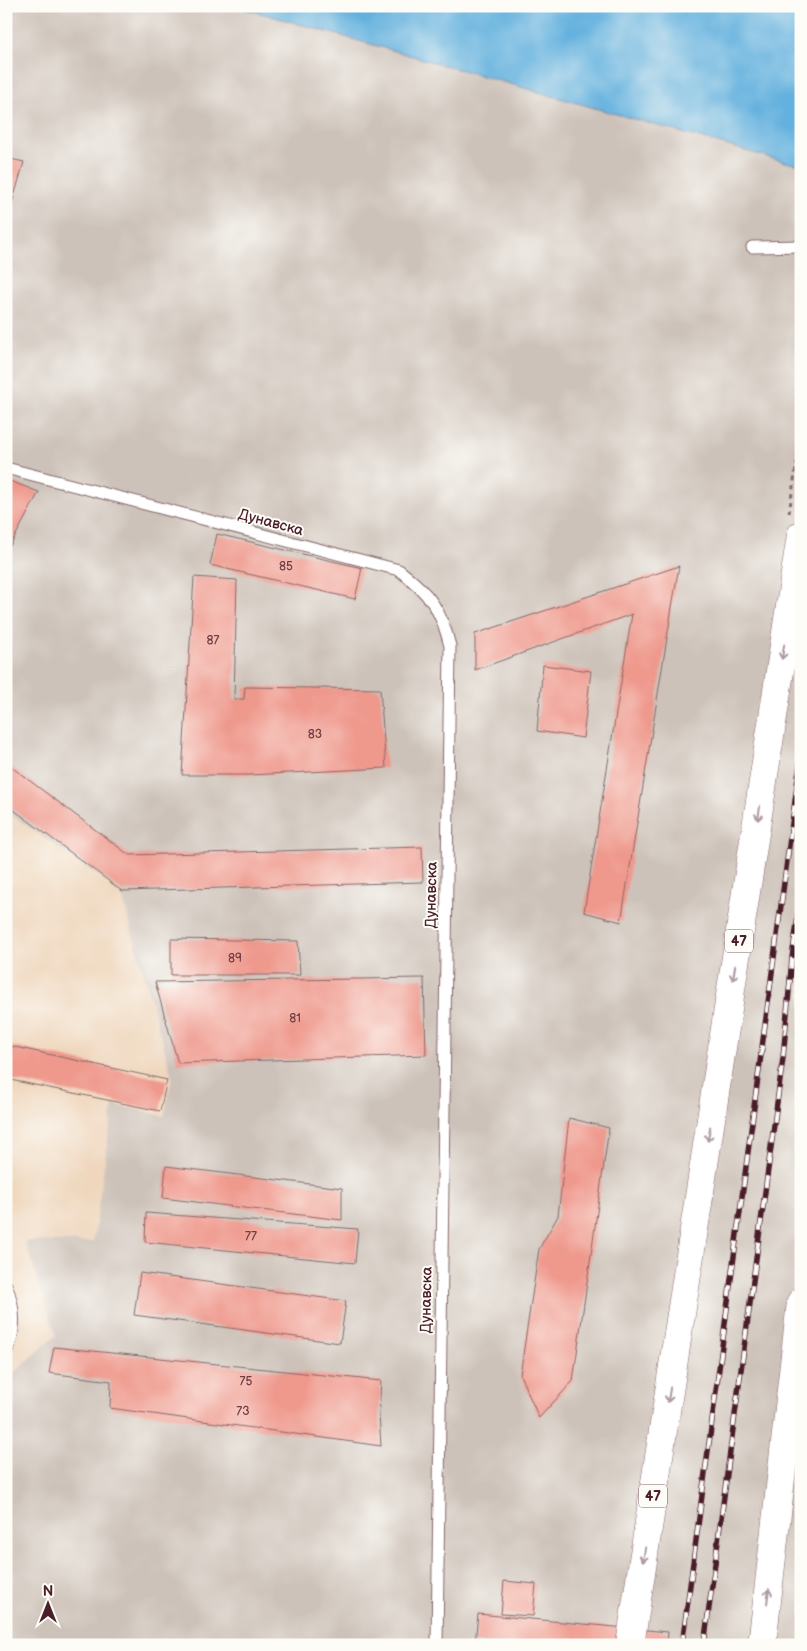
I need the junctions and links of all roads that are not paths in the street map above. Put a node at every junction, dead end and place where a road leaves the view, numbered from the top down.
1 (801, 246) edge
2 (752, 247) dead end
3 (6, 468) edge
4 (801, 535) edge
5 (6, 1285) edge
6 (801, 1302) edge
7 (6, 1352) edge
8 (437, 1645) edge
9 (630, 1645) edge
10 (762, 1645) edge

1 - 2 lane
3 - 8 lane, Дунавска
4 -> 9 main road, 47
5 - 7 lane
10 -> 6 main road

